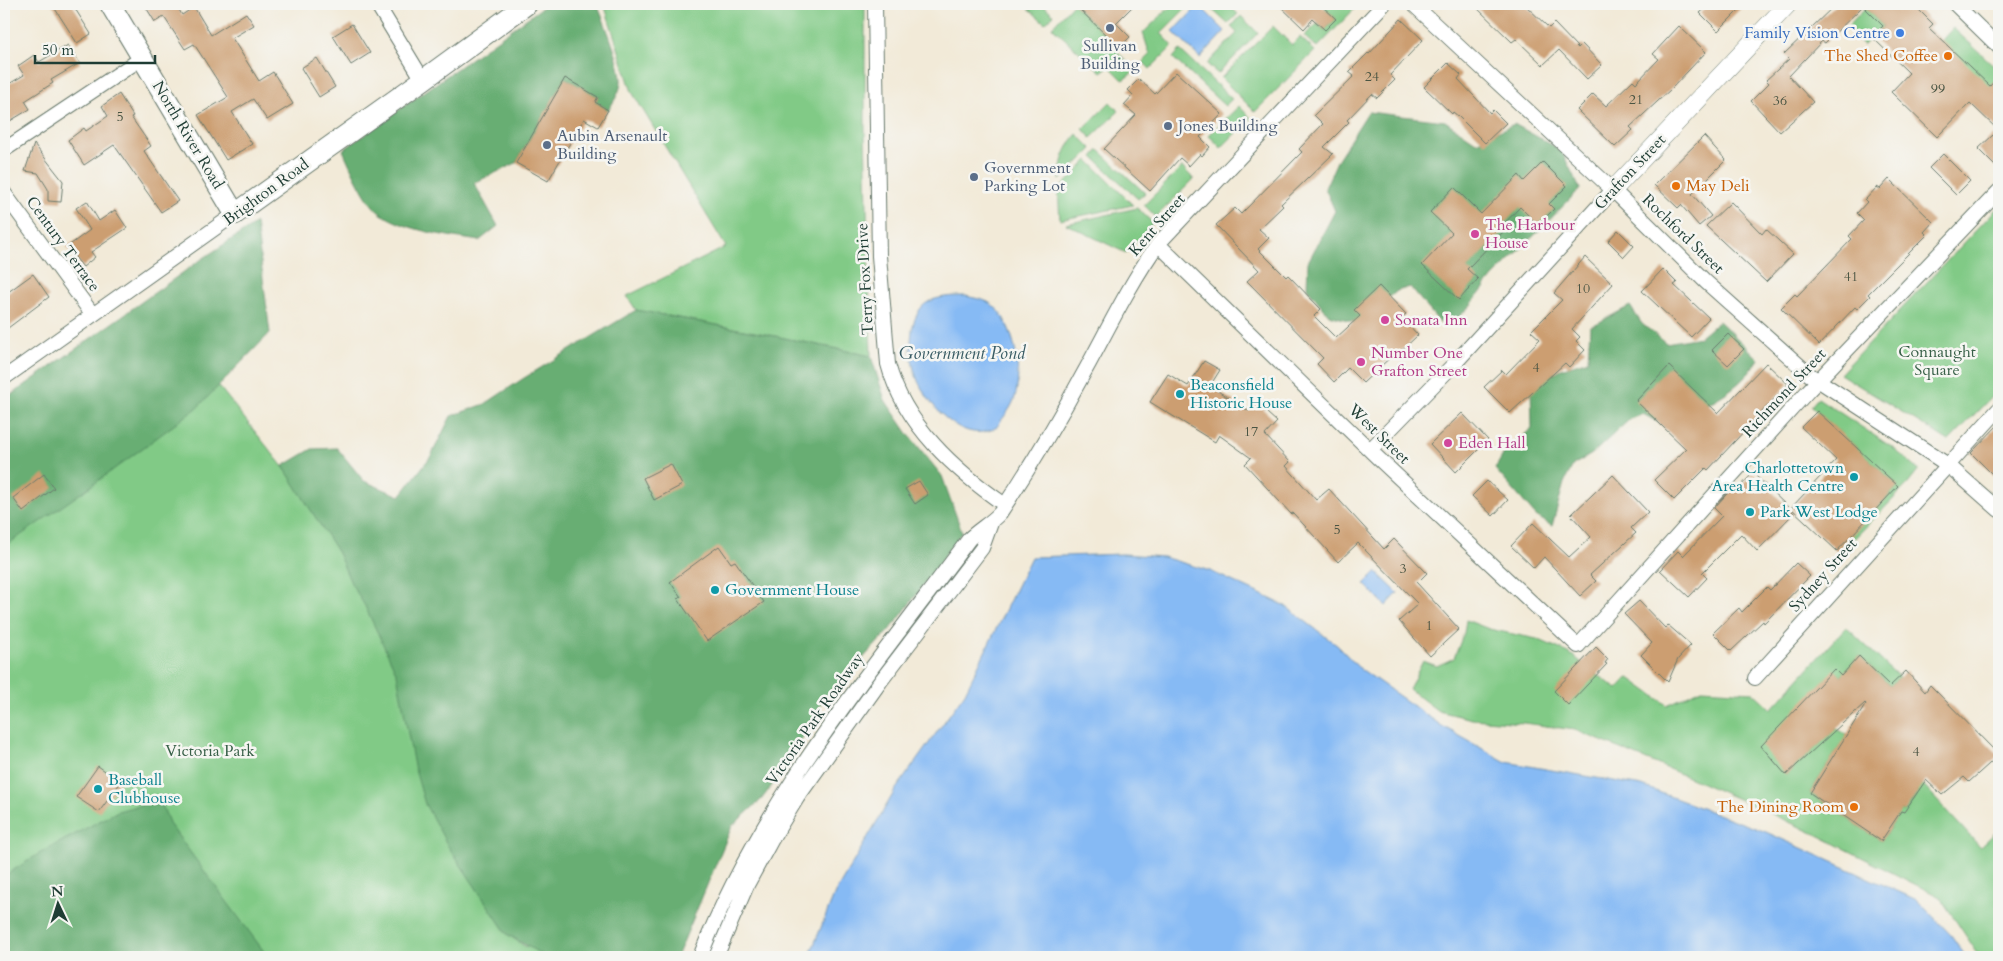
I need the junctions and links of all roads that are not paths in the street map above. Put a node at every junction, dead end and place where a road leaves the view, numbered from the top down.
1 (110, 4) edge
2 (377, 4) edge
3 (527, 4) edge
4 (875, 4) edge
5 (1384, 4) edge
6 (1414, 4) edge
7 (1788, 4) edge
8 (1955, 4) edge
9 (1999, 47) edge
10 (142, 58) junction
11 (423, 80) junction
12 (4, 150) edge
13 (1613, 190) junction
14 (1999, 191) edge
15 (4, 194) edge
16 (235, 214) junction
17 (1158, 244) junction
18 (93, 314) junction
19 (4, 378) edge
20 (1818, 382) junction
21 (1999, 408) edge
22 (1370, 450) junction
23 (1948, 464) junction
24 (1005, 505) junction
25 (1999, 510) edge
26 (991, 523) junction
27 (1578, 646) joint
28 (1755, 678) dead end
29 (700, 957) edge
30 (716, 957) edge

1 - 10 main road, North River Road
2 - 11 street
3 - 11 main road, Brighton Road
4 - 24 street, Terry Fox Drive
5 - 17 street, Kent Street
6 - 13 street, Rochford Street
7 - 13 street, Grafton Street
8 - 9 street
10 - 12 street
10 - 16 main road, North River Road
11 - 16 main road, Brighton Road
13 - 20 street, Rochford Street
13 - 22 street, Grafton Street
14 - 20 street, Richmond Street
15 - 18 street, Century Terrace
16 - 18 street, Brighton Road
17 - 22 street, West Street
17 - 24 street, Kent Street
18 - 19 street, Brighton Road
20 - 23 street, Rochford Street
20 - 27 street, Richmond Street
21 - 23 street, Sydney Street
22 - 27 street, West Street
23 - 25 street, Rochford Street
23 - 28 street, Sydney Street
24 - 26 street, Victoria Park Roadway
26 - 29 street, Victoria Park Roadway
26 - 30 street, Victoria Park Roadway

